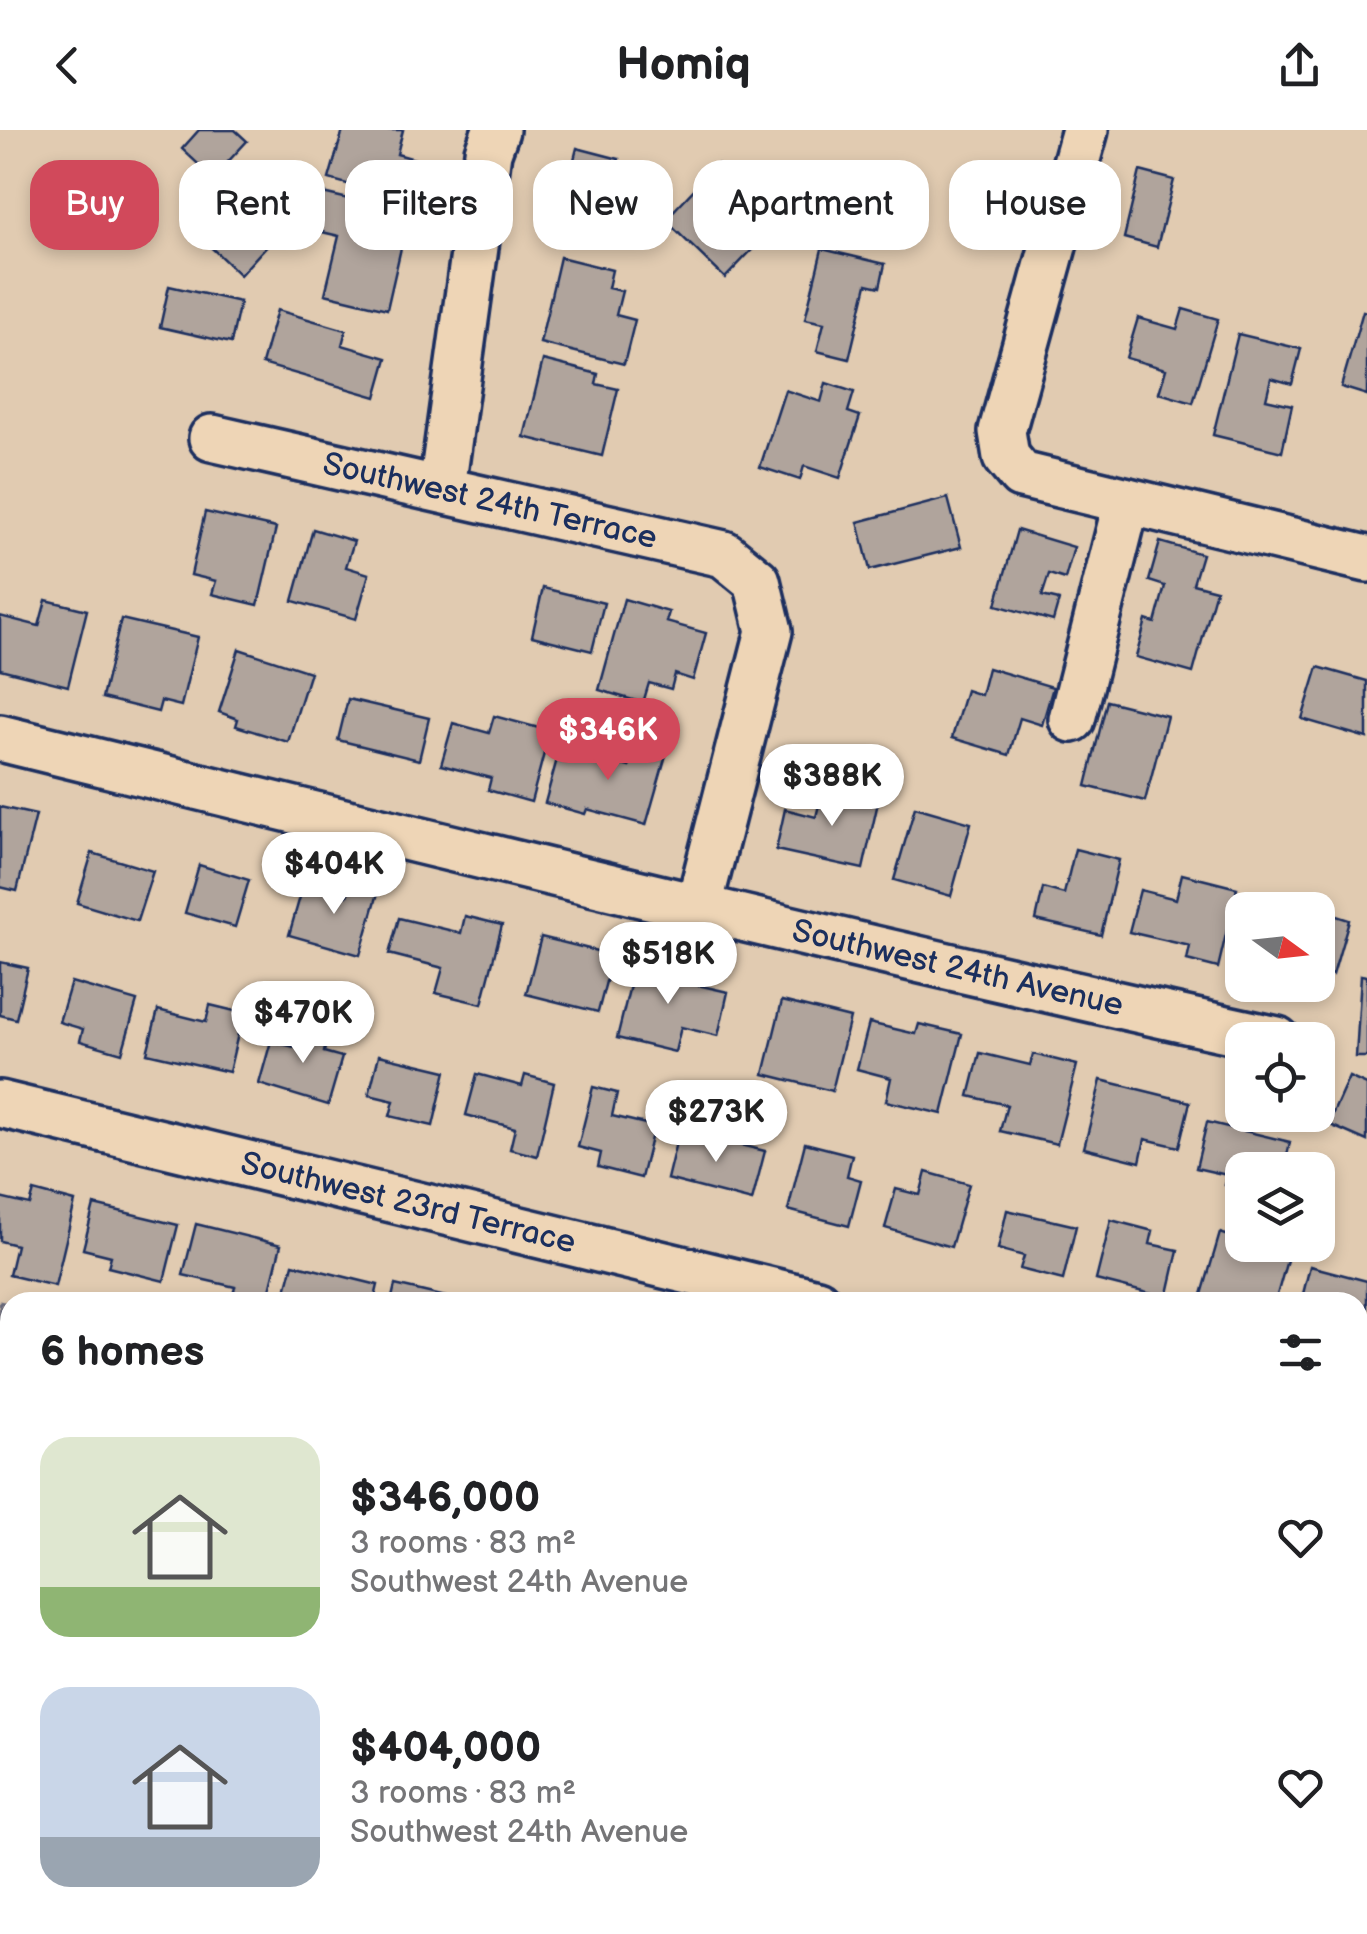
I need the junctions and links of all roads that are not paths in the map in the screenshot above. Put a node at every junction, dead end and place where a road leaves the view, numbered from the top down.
1 (496, 130) edge
2 (1085, 130) edge
3 (212, 438) dead end
4 (442, 488) junction
5 (1127, 501) junction
6 (1367, 558) edge
7 (1072, 720) dead end
8 (0, 738) edge
9 (698, 909) junction
10 (1225, 1029) edge
11 (0, 1104) edge
12 (775, 1292) edge

1 - 4 street
2 - 5 street
3 - 4 street, Southwest 24th Terrace
4 - 9 street, Southwest 24th Terrace
5 - 6 street
5 - 7 street
8 - 9 street, Southwest 24th Avenue
9 - 10 street, Southwest 24th Avenue
11 - 12 street, Southwest 23rd Terrace

